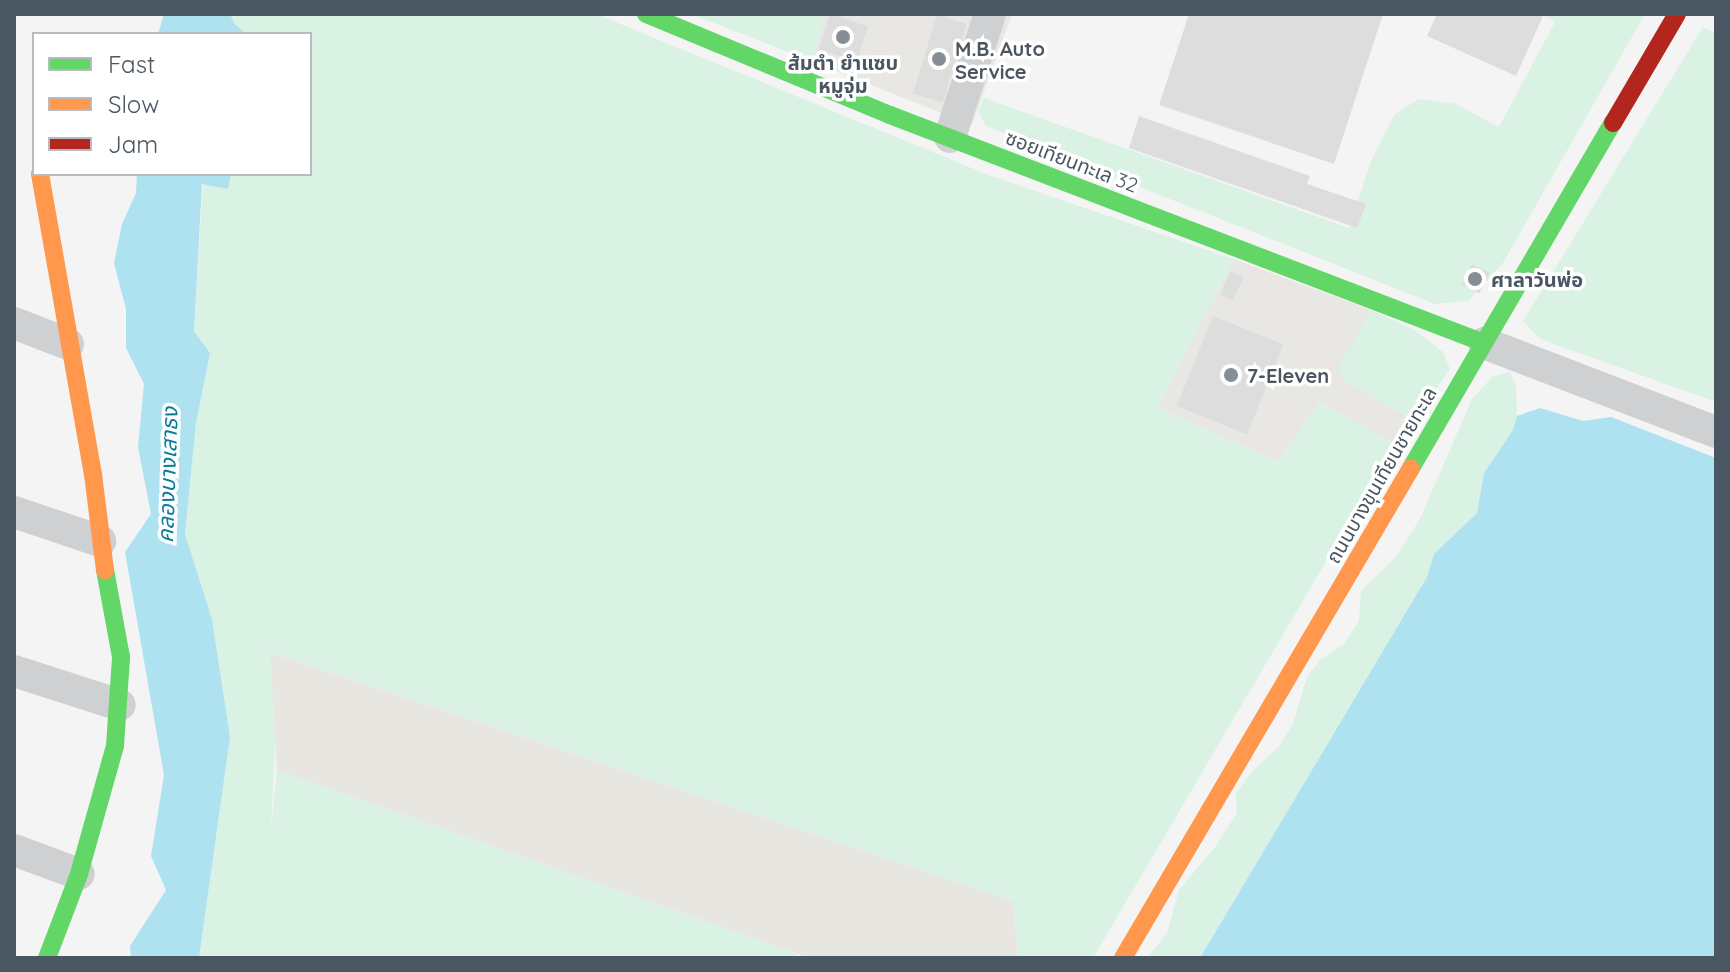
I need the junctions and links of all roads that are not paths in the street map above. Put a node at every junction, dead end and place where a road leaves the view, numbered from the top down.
1 (646, 14) edge
2 (990, 14) edge
3 (1677, 14) edge
4 (950, 137) junction
5 (40, 176) edge
6 (14, 323) edge
7 (1484, 343) junction
8 (68, 344) junction
9 (1716, 432) edge
10 (14, 512) edge
11 (100, 541) junction
12 (14, 671) edge
13 (120, 705) junction
14 (14, 850) edge
15 (79, 874) junction
16 (47, 958) edge
17 (1123, 958) edge

1 - 4 street, ซอยเทียนทะเล 32
2 - 4 street
3 - 7 street, ถนนบางขุนเทียนชายทะเล
4 - 7 street, ซอยเทียนทะเล 32
5 - 8 street
6 - 8 street
7 - 9 street
7 - 17 street, ถนนบางขุนเทียนชายทะเล
8 - 11 street
10 - 11 street
11 - 13 street
12 - 13 street
13 - 15 street
14 - 15 street
15 - 16 street

